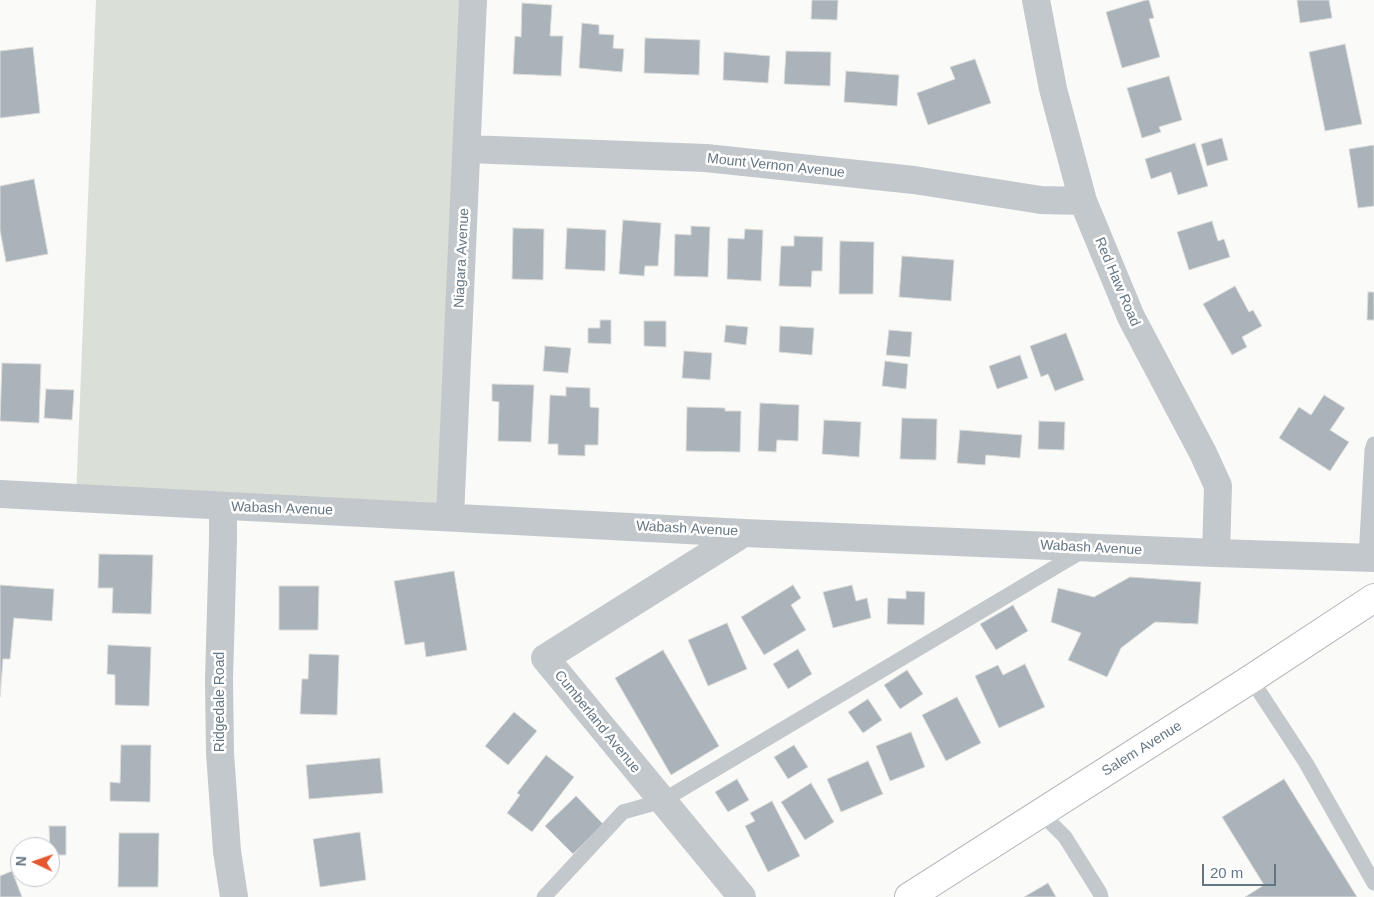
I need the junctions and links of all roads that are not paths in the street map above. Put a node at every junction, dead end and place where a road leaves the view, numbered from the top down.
1 (473, 0) edge
2 (1036, 0) edge
3 (467, 149) junction
4 (1083, 200) junction
5 (1374, 444) edge
6 (0, 494) edge
7 (223, 507) junction
8 (450, 517) junction
9 (744, 532) junction
10 (1088, 548) junction
11 (1216, 554) junction
12 (1370, 558) edge
13 (1374, 598) edge
14 (1251, 680) junction
15 (662, 801) junction
16 (1041, 813) junction
17 (1374, 883) edge
18 (234, 897) edge
19 (544, 897) edge
20 (742, 897) edge
21 (909, 897) edge
22 (1101, 897) edge

1 - 3 street, Niagara Avenue
2 - 4 street, Red Haw Road
3 - 4 street, Mount Vernon Avenue
3 - 8 street, Niagara Avenue
4 - 11 street, Red Haw Road
5 - 12 lane
6 - 7 street, Wabash Avenue
7 - 8 street, Wabash Avenue
7 - 18 street, Ridgedale Road
8 - 9 street, Wabash Avenue
9 - 10 street, Wabash Avenue
9 - 15 street, Cumberland Avenue
10 - 11 street, Wabash Avenue
10 - 15 lane
11 - 12 street, Wabash Avenue
13 - 14 main road, Salem Avenue
14 - 16 main road, Salem Avenue
14 - 17 lane
15 - 19 lane
15 - 20 street, Cumberland Avenue
16 - 21 main road, Salem Avenue
16 - 22 lane

